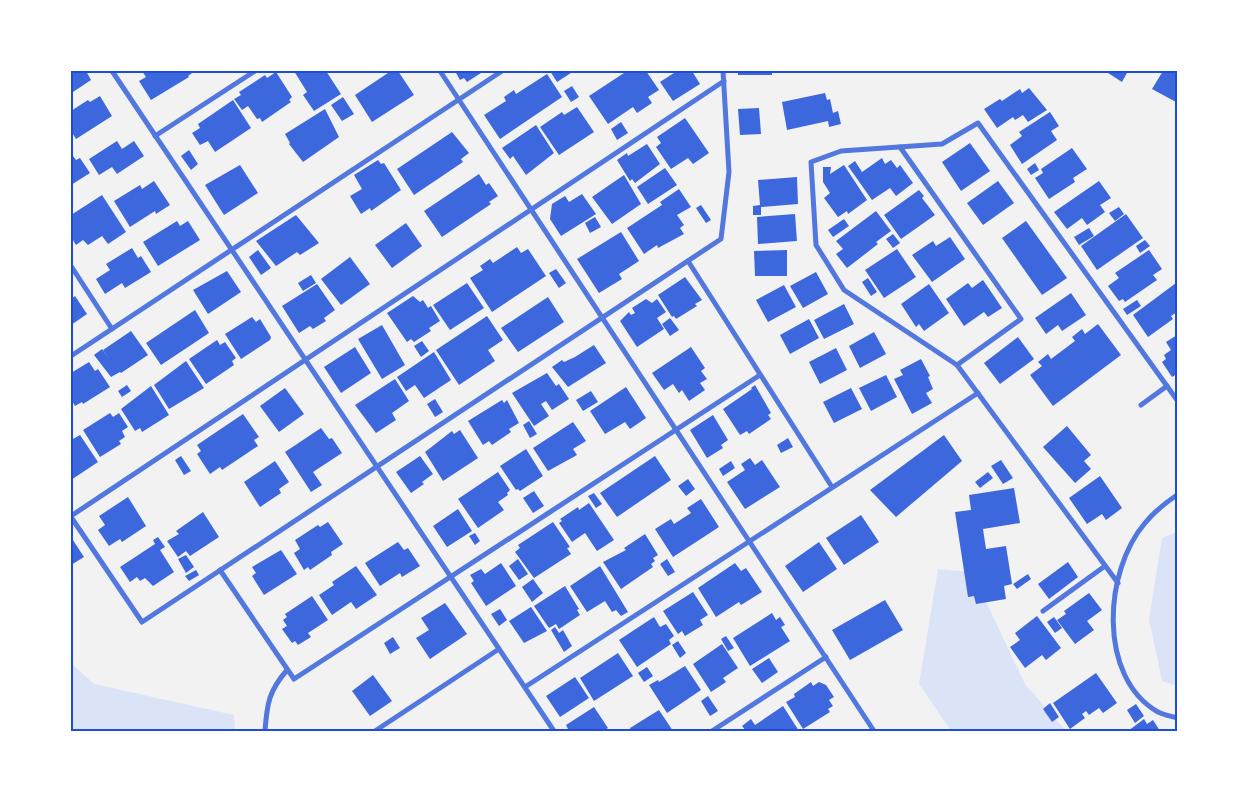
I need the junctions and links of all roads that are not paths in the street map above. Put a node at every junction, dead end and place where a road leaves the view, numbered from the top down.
1 (112, 71) edge
2 (255, 71) edge
3 (440, 71) edge
4 (502, 71) edge
5 (723, 71) edge
6 (724, 81) junction
7 (458, 100) junction
8 (156, 136) junction
9 (900, 147) junction
10 (531, 210) junction
11 (232, 250) junction
12 (688, 261) junction
13 (71, 266) edge
14 (602, 318) junction
15 (112, 329) junction
16 (71, 356) edge
17 (305, 360) junction
18 (957, 366) junction
19 (760, 375) junction
20 (1167, 386) junction
21 (978, 393) junction
22 (1177, 400) edge
23 (1141, 405) dead end
24 (676, 430) junction
25 (377, 467) junction
26 (832, 488) junction
27 (1177, 495) edge
28 (71, 516) edge
29 (749, 541) junction
30 (1105, 566) junction
31 (220, 570) junction
32 (451, 577) junction
33 (1118, 583) junction
34 (1043, 611) dead end
35 (499, 649) junction
36 (826, 657) junction
37 (288, 670) junction
38 (524, 687) junction
39 (1177, 718) edge
40 (265, 731) edge
41 (376, 731) edge
42 (554, 731) edge
43 (712, 731) edge
44 (874, 731) edge

1 - 8 street
2 - 8 street
3 - 7 street
4 - 7 street
5 - 6 street
6 - 10 street
6 - 12 street
7 - 10 street
7 - 11 street
8 - 11 street
9 - 18 street
9 - 18 street
9 - 20 street
10 - 14 street
10 - 17 street
11 - 15 street
11 - 17 street
12 - 14 street
12 - 19 street
13 - 15 street
14 - 24 street
14 - 25 street
15 - 16 street
17 - 25 street
17 - 28 street
18 - 21 street
19 - 24 street
19 - 26 street
20 - 22 street
20 - 23 street
21 - 26 street
21 - 30 street
24 - 29 street
24 - 32 street
25 - 31 street
25 - 32 street
26 - 29 street
27 - 33 street
28 - 31 street
29 - 36 street
29 - 38 street
30 - 33 street
30 - 34 street
31 - 37 street
32 - 35 street
32 - 37 street
33 - 39 street
35 - 38 street
35 - 41 street
36 - 43 street
36 - 44 street
37 - 40 street
38 - 42 street

